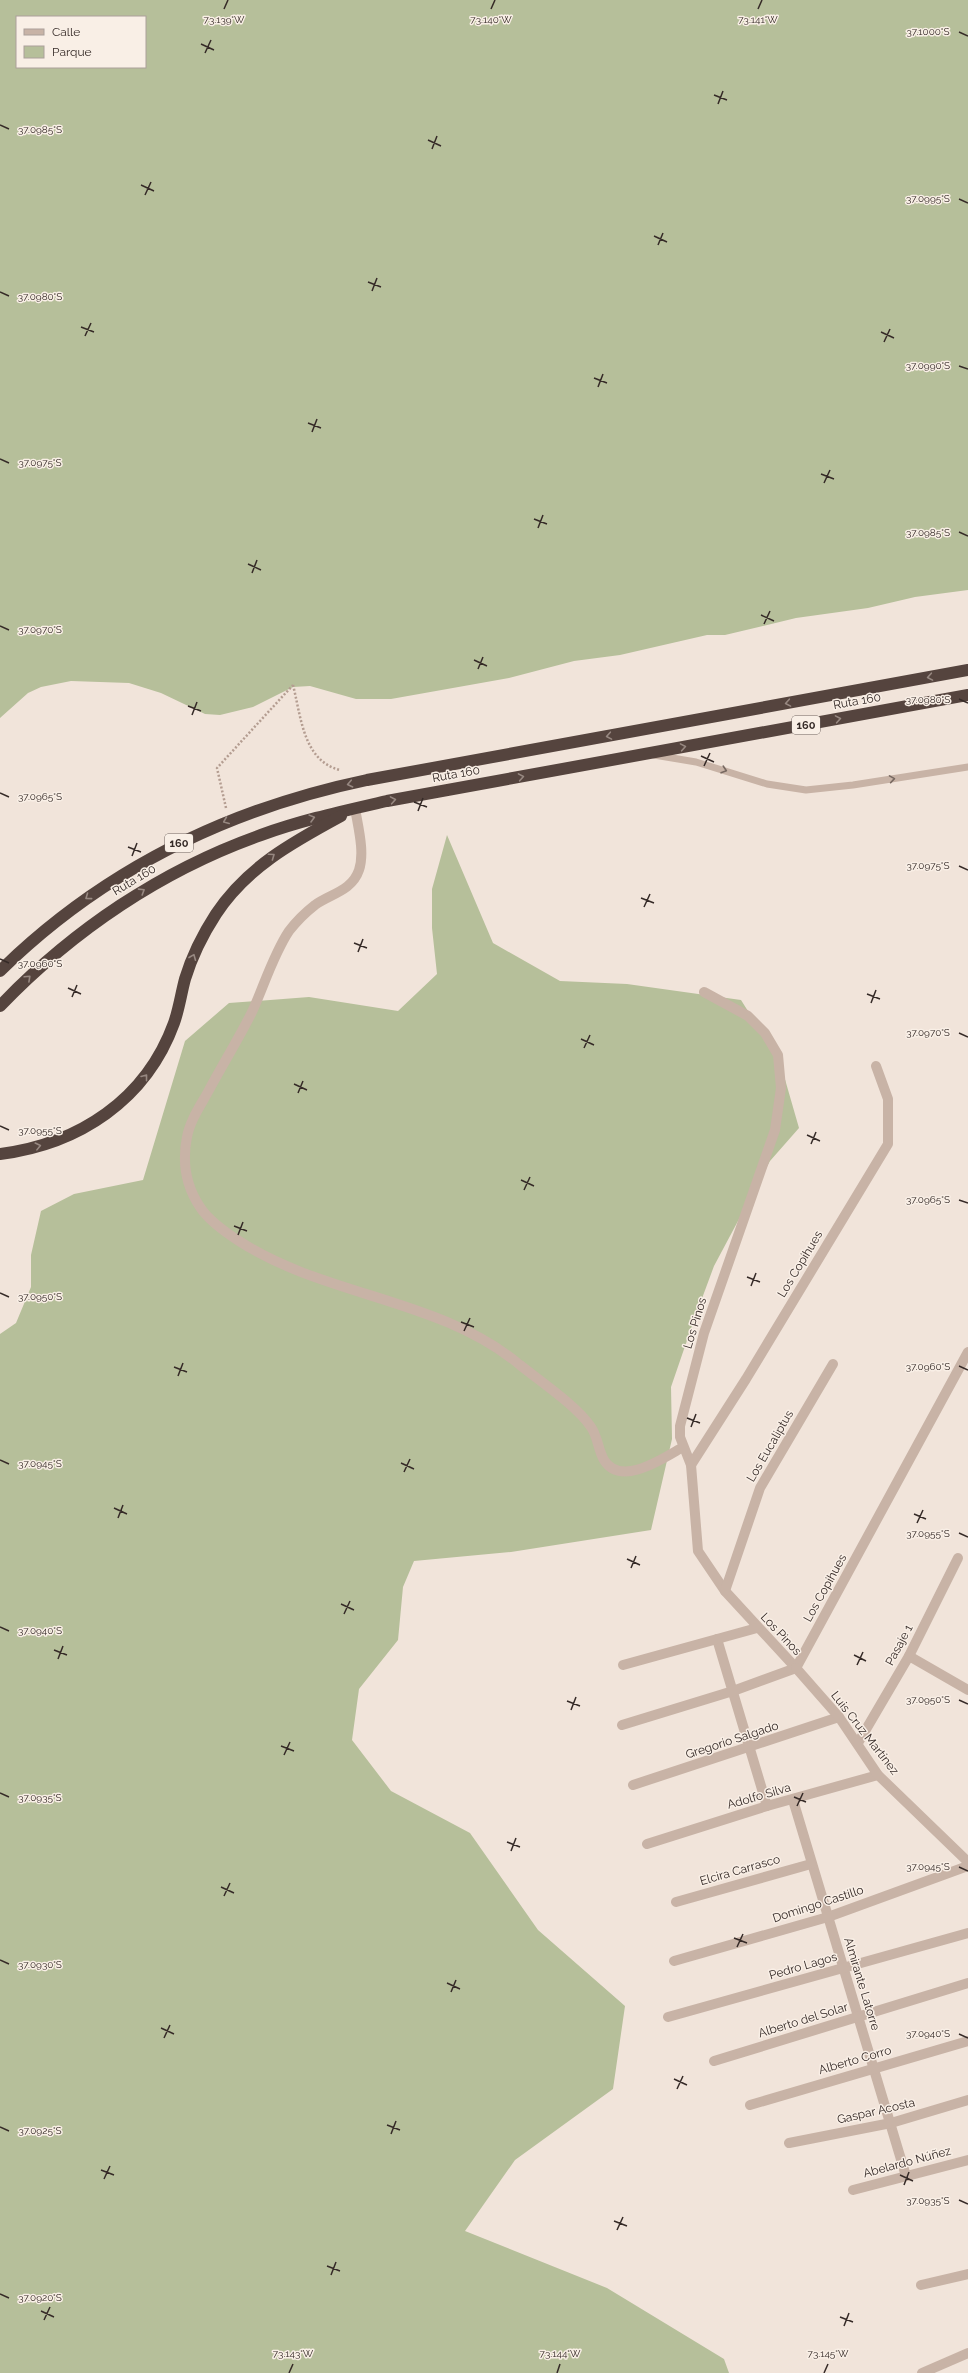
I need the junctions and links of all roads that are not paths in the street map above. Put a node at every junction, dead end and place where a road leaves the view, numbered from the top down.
1 (968, 670) edge
2 (968, 696) edge
3 (645, 754) junction
4 (968, 768) edge
5 (355, 808) junction
6 (0, 971) edge
7 (704, 992) dead end
8 (0, 1006) edge
9 (876, 1066) dead end
10 (0, 1154) edge
11 (968, 1352) edge
12 (833, 1364) dead end
13 (683, 1447) junction
14 (691, 1465) junction
15 (958, 1558) dead end
16 (725, 1591) junction
17 (757, 1628) junction
18 (717, 1639) junction
19 (909, 1656) junction
20 (623, 1665) dead end
21 (796, 1668) junction
22 (968, 1690) edge
23 (733, 1691) junction
24 (839, 1717) junction
25 (622, 1725) dead end
26 (858, 1743) junction
27 (750, 1748) junction
28 (878, 1775) junction
29 (633, 1785) dead end
30 (792, 1800) junction
31 (767, 1806) junction
32 (647, 1844) dead end
33 (968, 1862) edge
34 (811, 1864) junction
35 (968, 1866) edge
36 (676, 1902) dead end
37 (828, 1917) junction
38 (968, 1933) edge
39 (674, 1961) dead end
40 (843, 1968) junction
41 (968, 1983) edge
42 (668, 2017) dead end
43 (858, 2017) junction
44 (968, 2040) edge
45 (714, 2061) dead end
46 (874, 2068) junction
47 (968, 2100) edge
48 (750, 2105) dead end
49 (891, 2123) junction
50 (789, 2143) dead end
51 (968, 2160) edge
52 (906, 2176) junction
53 (853, 2190) dead end
54 (968, 2274) edge
55 (921, 2285) dead end
56 (968, 2353) edge
57 (922, 2373) edge

1 -> 6 highway, Ruta 160 / 160
3 -> 2 highway, Ruta 160 / 160
3 -> 4 lane
5 -> 3 highway, Ruta 160 / 160
8 -> 5 highway, Ruta 160 / 160
10 -> 5 highway
5 - 13 street
7 - 13 street, Los Pinos
9 - 14 street, Los Copihues
11 - 21 street, Los Copihues
12 - 16 street, Los Eucaliptus
13 - 14 street, Los Pinos
14 - 16 street, Los Pinos
15 - 19 street, Pasaje 1
16 - 17 street, Los Pinos
17 - 18 street
17 - 21 street, Los Pinos
18 - 20 street
18 - 23 street
19 - 22 street
19 - 26 street, Pasaje 1
21 - 23 street
21 - 24 street, Luis Cruz Martínez
23 - 25 street
23 - 27 street
24 - 26 street, Luis Cruz Martínez
24 - 27 street, Gregorio Salgado
26 - 28 street, Luis Cruz Martínez
27 - 29 street, Gregorio Salgado
27 - 31 street
28 - 30 street, Adolfo Silva
28 - 33 street, Luis Cruz Martínez
30 - 31 street, Adolfo Silva
30 - 34 street, Almirante Latorre
31 - 32 street, Adolfo Silva
34 - 36 street, Elcira Carrasco
34 - 37 street, Almirante Latorre
35 - 37 street, Domingo Castillo
37 - 39 street, Domingo Castillo
37 - 40 street, Almirante Latorre
38 - 40 street, Pedro Lagos
40 - 42 street, Pedro Lagos
40 - 43 street, Almirante Latorre
41 - 43 street, Alberto del Solar
43 - 45 street, Alberto del Solar
43 - 46 street, Almirante Latorre
44 - 46 street, Alberto Corro
46 - 48 street, Alberto Corro
46 - 49 street, Almirante Latorre
47 - 49 street, Gaspar Acosta
49 - 50 street, Gaspar Acosta
49 - 52 street, Almirante Latorre
51 - 52 street, Abelardo Núñez
52 - 53 street, Abelardo Núñez
54 - 55 street
56 - 57 street

